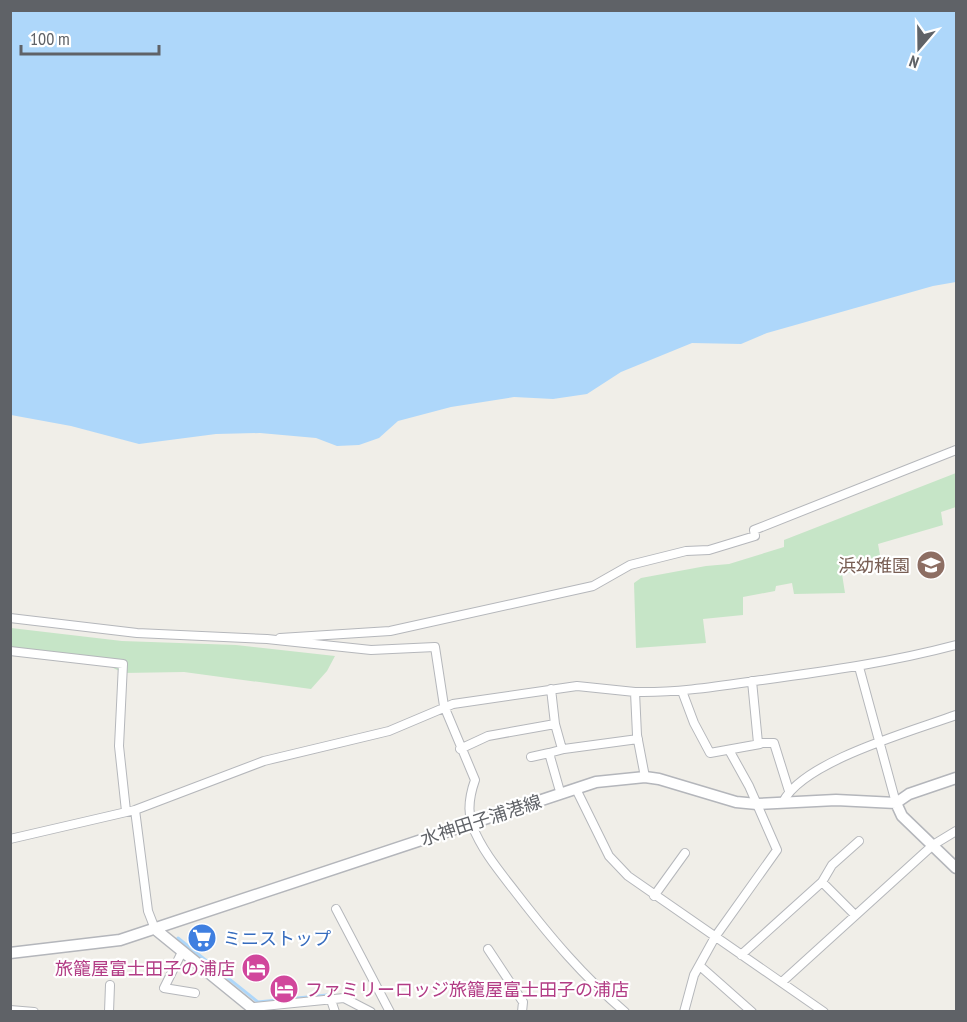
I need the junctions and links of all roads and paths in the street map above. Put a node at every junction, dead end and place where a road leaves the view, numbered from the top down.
1 (957, 450) edge
2 (10, 618) edge
3 (267, 639) junction
4 (957, 645) edge
5 (10, 651) edge
6 (859, 667) junction
7 (752, 681) junction
8 (551, 689) junction
9 (682, 691) junction
10 (635, 692) junction
11 (444, 706) junction
12 (957, 715) edge
13 (555, 724) junction
14 (638, 739) junction
15 (880, 742) junction
16 (760, 744) junction
17 (460, 749) junction
18 (562, 749) junction
19 (729, 750) junction
20 (549, 753) junction
21 (531, 757) dead end
22 (645, 777) junction
23 (957, 778) edge
24 (559, 788) dead end
25 (576, 789) junction
26 (789, 791) junction
27 (783, 802) junction
28 (896, 803) junction
29 (754, 804) junction
30 (130, 810) junction
31 (471, 823) junction
32 (957, 831) edge
33 (10, 839) edge
34 (859, 841) dead end
35 (933, 845) junction
36 (685, 853) dead end
37 (957, 868) edge
38 (822, 882) junction
39 (654, 896) junction
40 (336, 909) dead end
41 (855, 915) junction
42 (155, 930) junction
43 (715, 937) junction
44 (488, 949) dead end
45 (182, 952) junction
46 (10, 953) edge
47 (741, 954) junction
48 (700, 966) junction
49 (782, 982) junction
50 (110, 985) dead end
51 (195, 993) dead end
52 (331, 1000) junction
53 (255, 1009) edge
54 (10, 1010) edge
55 (34, 1011) edge
56 (109, 1011) edge
57 (335, 1011) edge
58 (371, 1011) edge
59 (390, 1011) edge
60 (522, 1011) edge
61 (625, 1011) edge
62 (684, 1011) edge
63 (752, 1011) edge
64 (825, 1011) edge

1 - 3 street
2 - 3 street
3 - 11 street
4 - 6 street
5 - 30 street
6 - 7 street
6 - 15 street
7 - 9 street
7 - 16 street
8 - 10 street
8 - 11 street
8 - 13 street
9 - 10 street
9 - 19 street
10 - 14 street
11 - 17 street
11 - 30 street
12 - 15 street
13 - 17 street
13 - 18 street
14 - 18 street
14 - 22 street
15 - 26 street
15 - 28 street
16 - 19 street
16 - 26 street
17 - 31 street
18 - 20 street
19 - 29 street
20 - 21 street
20 - 24 street
22 - 25 main road, 水神田子浦港線
22 - 29 main road, 水神田子浦港線
23 - 28 main road, 水神田子浦港線
25 - 31 main road, 水神田子浦港線
25 - 39 street
26 - 27 street
27 - 28 main road, 水神田子浦港線
27 - 29 main road, 水神田子浦港線
28 - 35 main road
29 - 43 street
30 - 33 street
30 - 42 street
31 - 42 main road, 水神田子浦港線
31 - 61 street
32 - 35 street
34 - 38 street
35 - 37 main road
35 - 41 street
36 - 39 street
38 - 41 street
38 - 47 street
39 - 43 street
40 - 59 street
41 - 49 street
42 - 45 main road
42 - 46 main road, 水神田子浦港線
43 - 47 street
43 - 48 street
44 - 60 street
45 - 51 street
45 - 53 main road
47 - 49 street
48 - 62 street
48 - 63 street
49 - 64 street
50 - 56 street
52 - 53 street
52 - 57 street
52 - 58 street
54 - 55 street

